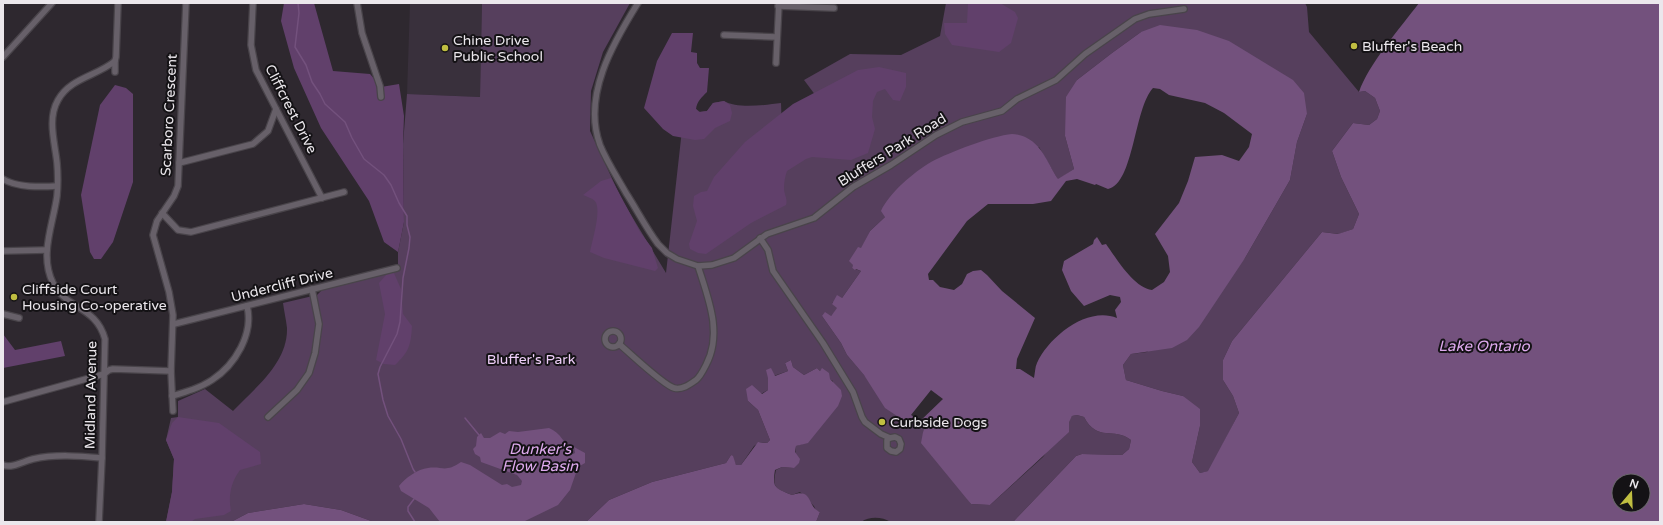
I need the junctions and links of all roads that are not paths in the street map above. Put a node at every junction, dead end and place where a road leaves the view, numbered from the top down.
1 (52, 3) edge
2 (118, 3) edge
3 (186, 3) edge
4 (253, 3) edge
5 (357, 3) edge
6 (638, 3) edge
7 (778, 4) edge
8 (834, 8) dead end
9 (1184, 9) dead end
10 (724, 35) dead end
11 (777, 37) junction
12 (3, 57) edge
13 (115, 61) junction
14 (776, 63) dead end
15 (115, 72) dead end
16 (381, 96) dead end
17 (276, 109) junction
18 (180, 163) junction
19 (3, 179) edge
20 (58, 186) junction
21 (344, 192) dead end
22 (322, 198) junction
23 (162, 213) junction
24 (760, 238) junction
25 (47, 250) junction
26 (3, 251) edge
27 (698, 266) junction
28 (397, 268) dead end
29 (312, 289) junction
30 (247, 306) junction
31 (3, 314) edge
32 (19, 318) dead end
33 (174, 324) junction
34 (619, 344) dead end
35 (171, 371) junction
36 (104, 374) junction
37 (172, 396) junction
38 (3, 402) edge
39 (173, 411) dead end
40 (268, 417) dead end
41 (890, 438) dead end
42 (102, 458) junction
43 (4, 466) edge
44 (99, 522) edge

1 - 12 street
2 - 13 street
3 - 18 street, Scarboro Crescent
4 - 17 street, Cliffcrest Drive
5 - 16 street
6 - 27 street, Bluffers Park Road
7 - 8 street
7 - 11 street
9 - 24 street, Bluffers Park Road
10 - 11 street
11 - 14 street
13 - 15 street
13 - 20 street, Midland Avenue
17 - 18 street
17 - 22 street, Cliffcrest Drive
18 - 23 street, Scarboro Crescent
19 - 20 street
20 - 25 street, Midland Avenue
21 - 22 street
22 - 23 street
23 - 33 street, Scarboro Crescent
24 - 27 street, Bluffers Park Road
24 - 41 street
25 - 26 street
25 - 36 street, Midland Avenue
27 - 34 street
28 - 29 street, Undercliff Drive
29 - 30 street, Undercliff Drive
29 - 40 street
30 - 33 street, Undercliff Drive
30 - 37 street
31 - 32 street
33 - 35 street, Scarboro Crescent
35 - 36 street
35 - 37 street, Scarboro Crescent
36 - 38 street
36 - 42 street, Midland Avenue
37 - 39 street, Scarboro Crescent
42 - 43 street
42 - 44 street, Midland Avenue

